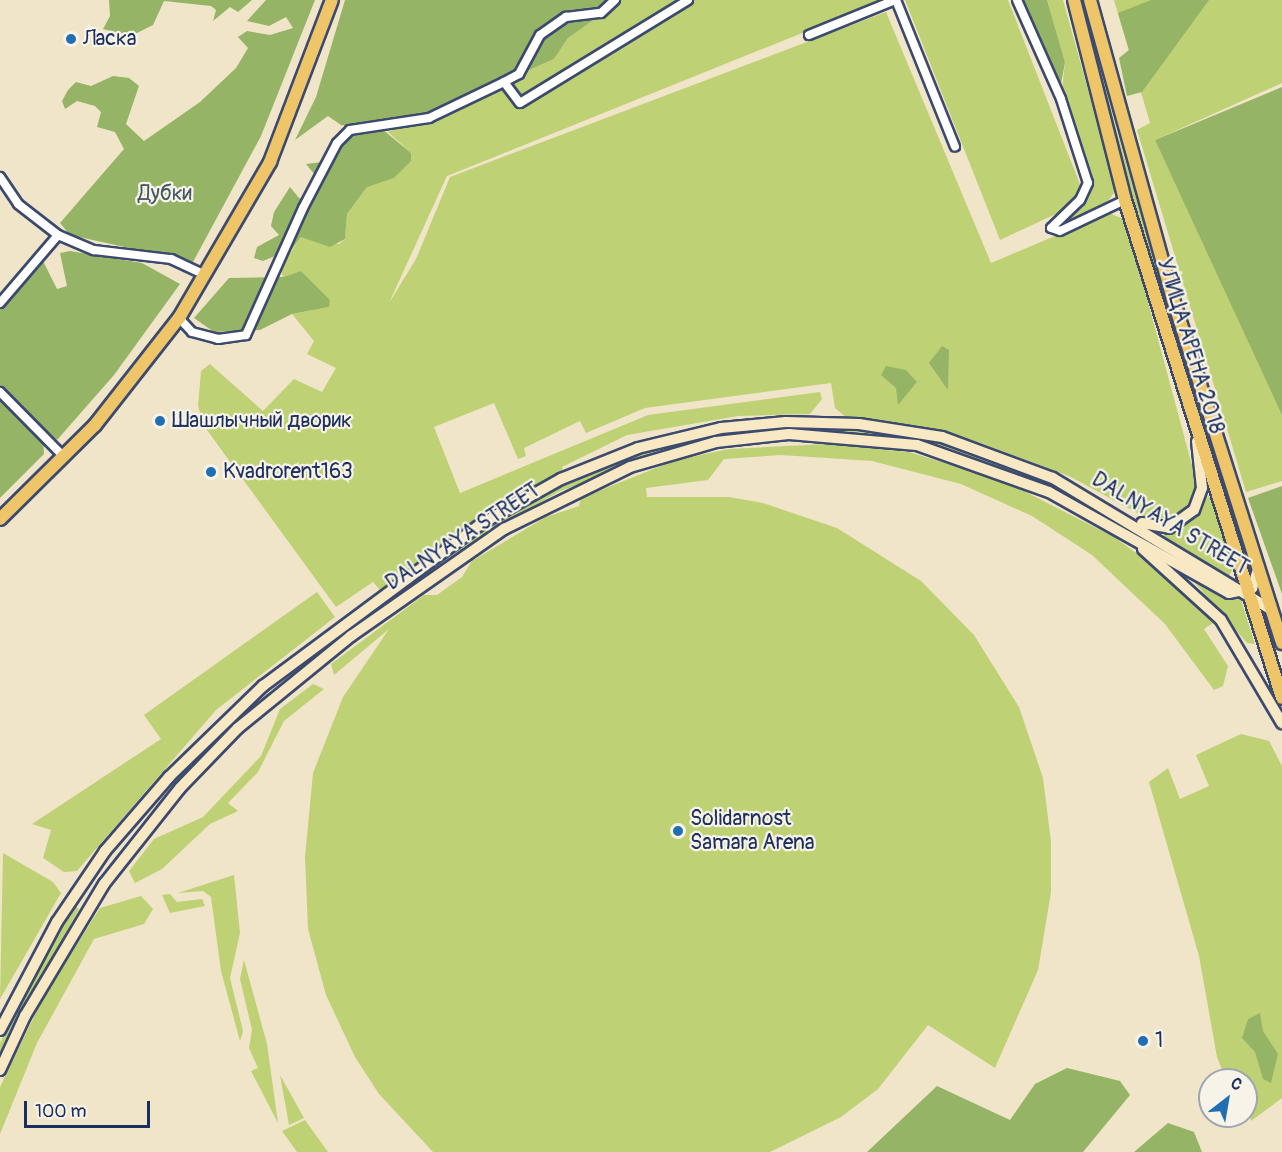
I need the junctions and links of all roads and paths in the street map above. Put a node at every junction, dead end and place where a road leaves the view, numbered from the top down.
1 (332, 0) edge
2 (615, 0) edge
3 (688, 0) edge
4 (896, 0) edge
5 (1017, 0) edge
6 (1074, 0) edge
7 (1090, 0) edge
8 (809, 35) dead end
9 (504, 82) junction
10 (955, 147) dead end
11 (0, 177) edge
12 (1125, 200) junction
13 (58, 235) junction
14 (206, 274) junction
15 (0, 303) edge
16 (179, 318) junction
17 (0, 392) edge
18 (687, 435) junction
19 (1196, 436) junction
20 (690, 448) junction
21 (64, 457) junction
22 (1053, 478) junction
23 (1091, 513) junction
24 (0, 519) edge
25 (432, 558) junction
26 (1258, 570) junction
27 (441, 572) junction
28 (1246, 592) junction
29 (1270, 609) junction
30 (1282, 643) edge
31 (303, 653) junction
32 (312, 666) junction
33 (1282, 699) edge
34 (1282, 723) edge
35 (170, 777) junction
36 (180, 788) junction
37 (89, 874) junction
38 (104, 884) junction
39 (0, 1030) edge
40 (0, 1070) edge

1 - 14 main road
2 - 9 street
3 - 9 street
4 - 8 street
4 - 10 street
5 - 12 street
6 - 12 main road, УЛИЦА АРЕНА 2018
7 - 26 main road, УЛИЦА АРЕНА 2018
9 - 16 street
11 - 13 street
12 - 19 main road, УЛИЦА АРЕНА 2018
13 - 14 street
13 - 15 street
14 - 16 main road
16 - 21 main road
17 - 21 street
18 - 20 main road
18 - 22 main road, DALNYAYA STREET
18 - 25 main road, DALNYAYA STREET
19 - 22 main road
19 - 28 main road, УЛИЦА АРЕНА 2018
20 - 23 main road, DALNYAYA STREET
20 - 27 main road, DALNYAYA STREET
21 - 24 main road
22 - 28 main road, DALNYAYA STREET
23 - 28 main road, DALNYAYA STREET
23 - 34 main road
25 - 27 main road
25 - 31 main road, DALNYAYA STREET
26 - 28 main road
26 - 29 main road, УЛИЦА АРЕНА 2018
27 - 32 main road, DALNYAYA STREET
28 - 29 main road
28 - 33 main road, УЛИЦА АРЕНА 2018
29 - 30 main road, УЛИЦА АРЕНА 2018
31 - 32 main road
31 - 35 main road, DALNYAYA STREET
32 - 36 main road, DALNYAYA STREET
35 - 36 main road
35 - 37 main road, DALNYAYA STREET
36 - 38 main road, DALNYAYA STREET
37 - 38 main road
37 - 39 main road, DALNYAYA STREET
38 - 40 main road, DALNYAYA STREET

